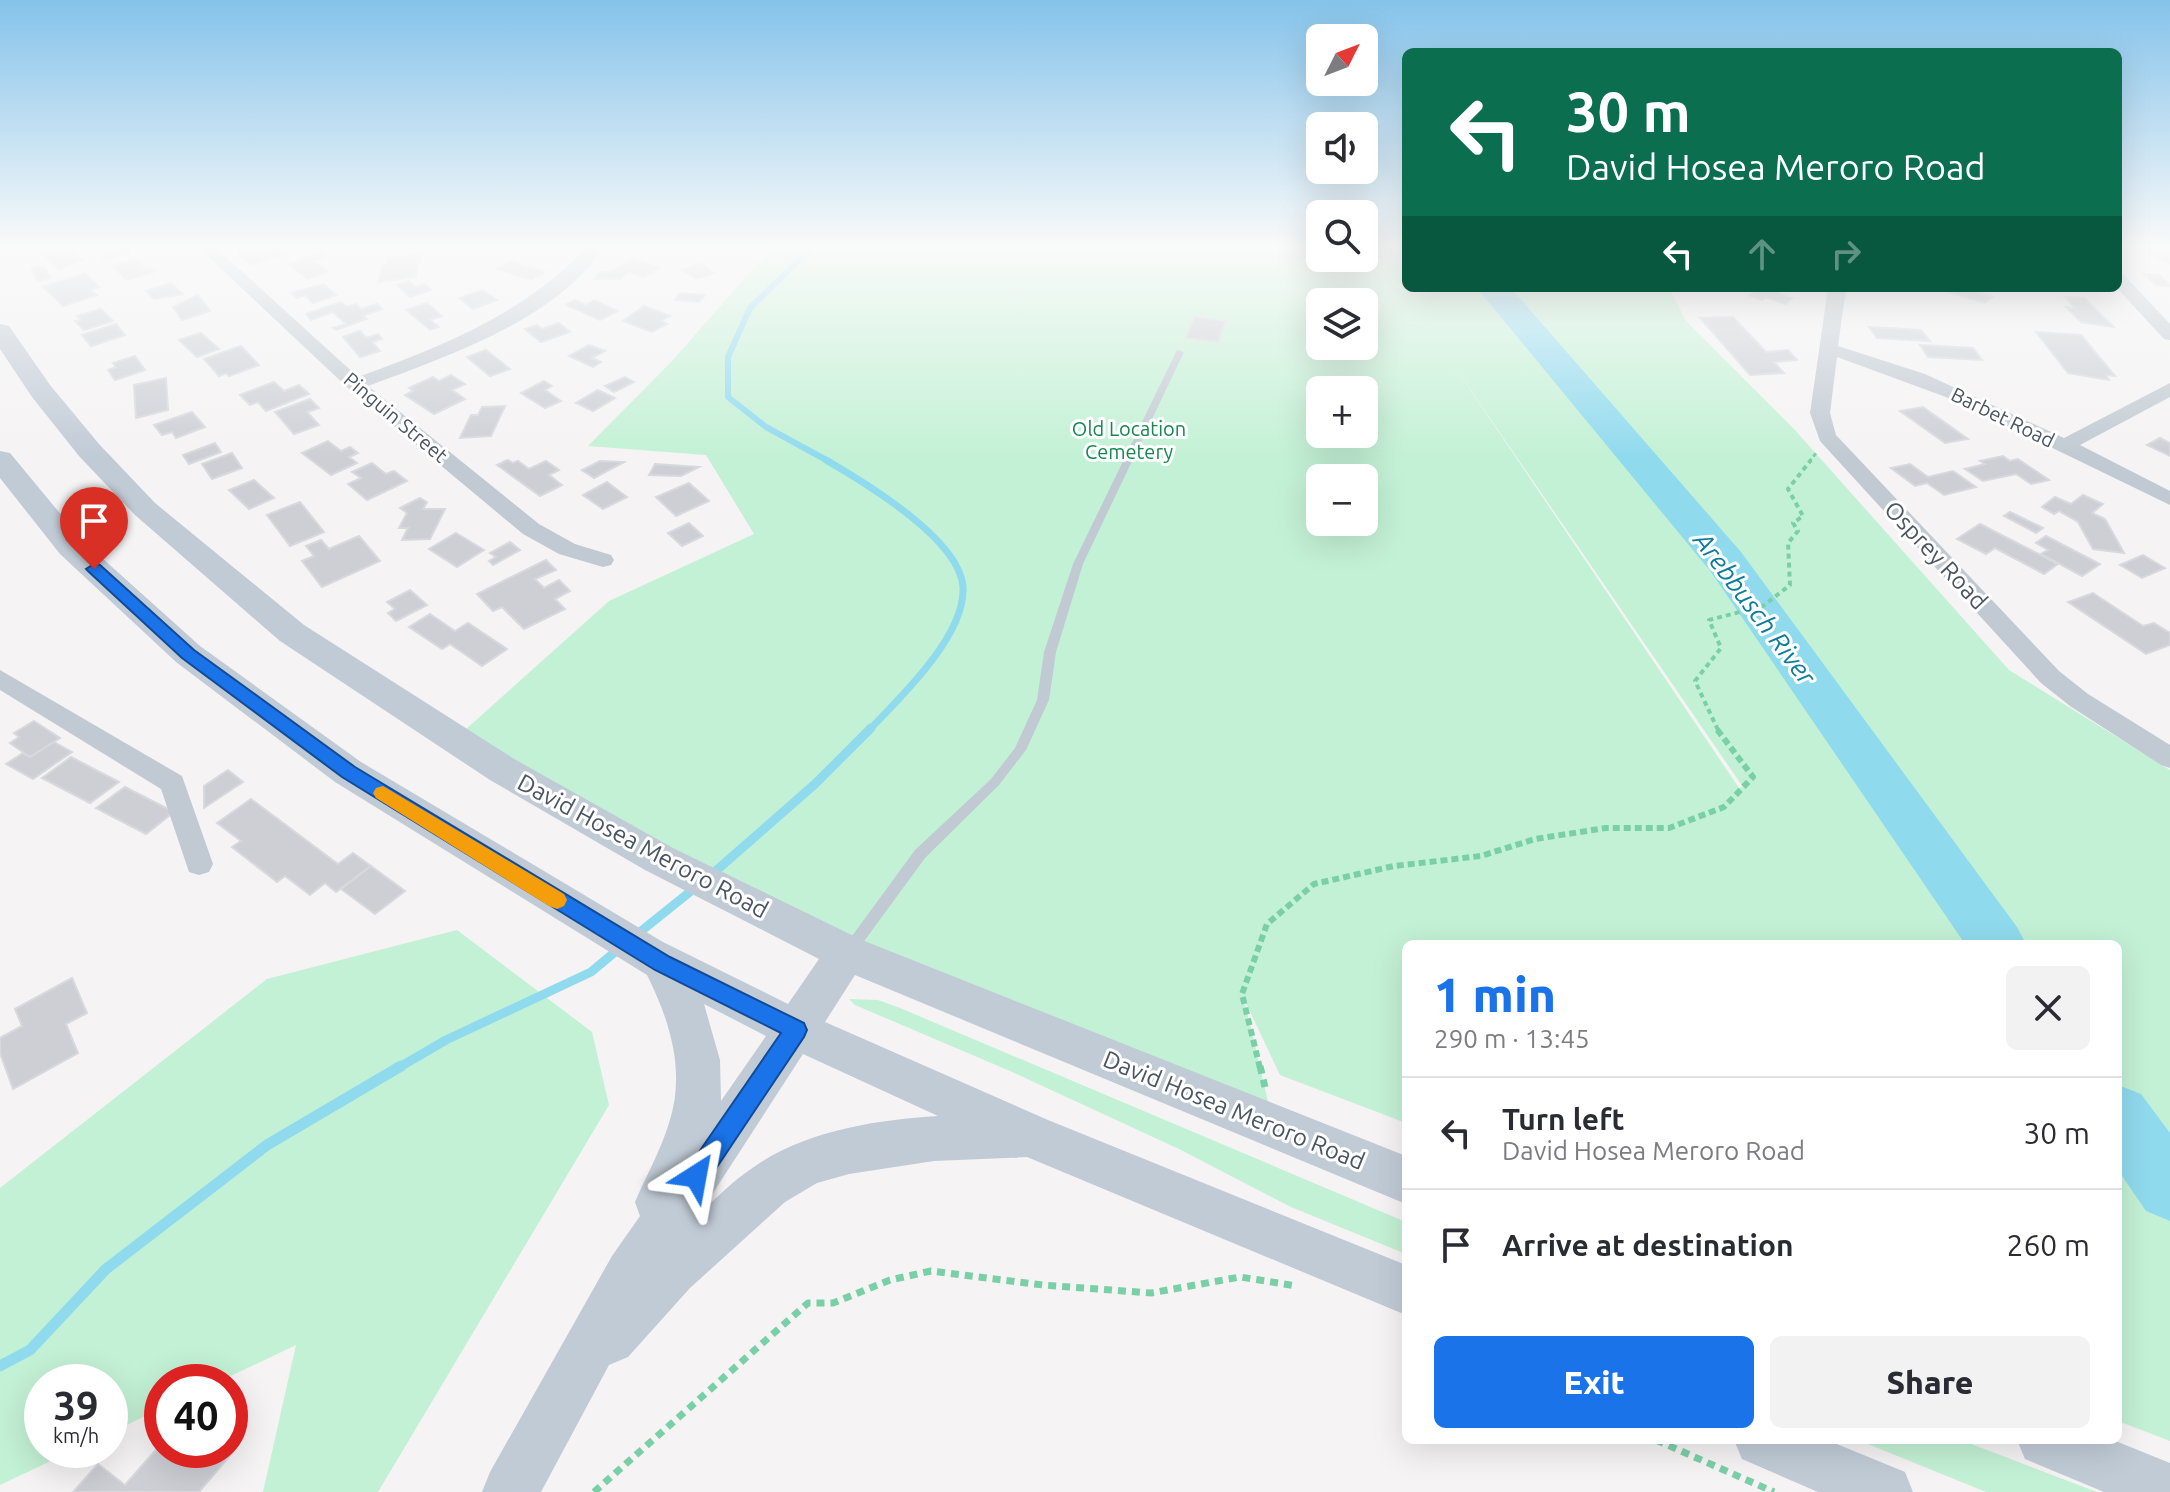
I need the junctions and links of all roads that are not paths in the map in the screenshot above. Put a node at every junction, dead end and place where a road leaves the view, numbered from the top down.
1 (283, 318) edge
2 (509, 318) edge
3 (1834, 318) edge
4 (2154, 318) edge
5 (0, 331) edge
6 (2170, 335) edge
7 (1830, 349) junction
8 (1180, 352) dead end
9 (355, 384) junction
10 (2170, 389) edge
11 (2064, 446) junction
12 (0, 459) edge
13 (2170, 499) edge
14 (603, 560) dead end
15 (9, 684) edge
16 (2170, 758) edge
17 (199, 864) dead end
18 (847, 953) junction
19 (656, 960) junction
20 (796, 1030) junction
21 (1032, 1136) junction
22 (1402, 1178) edge
23 (630, 1274) junction
24 (1402, 1288) edge
25 (561, 1394) junction
26 (1771, 1444) edge
27 (2054, 1444) edge
28 (2170, 1491) edge
29 (510, 1492) edge
30 (1885, 1492) edge

1 - 9 street, Pinguin Street
2 - 9 street
3 - 7 street
4 - 6 street
5 - 18 main road, David Hosea Meroro Road
7 - 11 street, Barbet Road
7 - 16 street, Osprey Road
8 - 18 lane
9 - 14 street, Pinguin Street
10 - 11 street
11 - 13 street, Barbet Road
12 - 19 main road
15 - 17 street
18 - 20 main road
18 - 22 main road, David Hosea Meroro Road
19 - 20 main road
19 - 23 main road
20 - 21 main road
20 - 23 main road
21 - 24 main road
21 - 25 main road
23 - 25 main road
25 - 29 main road
26 - 30 main road
27 - 28 main road

